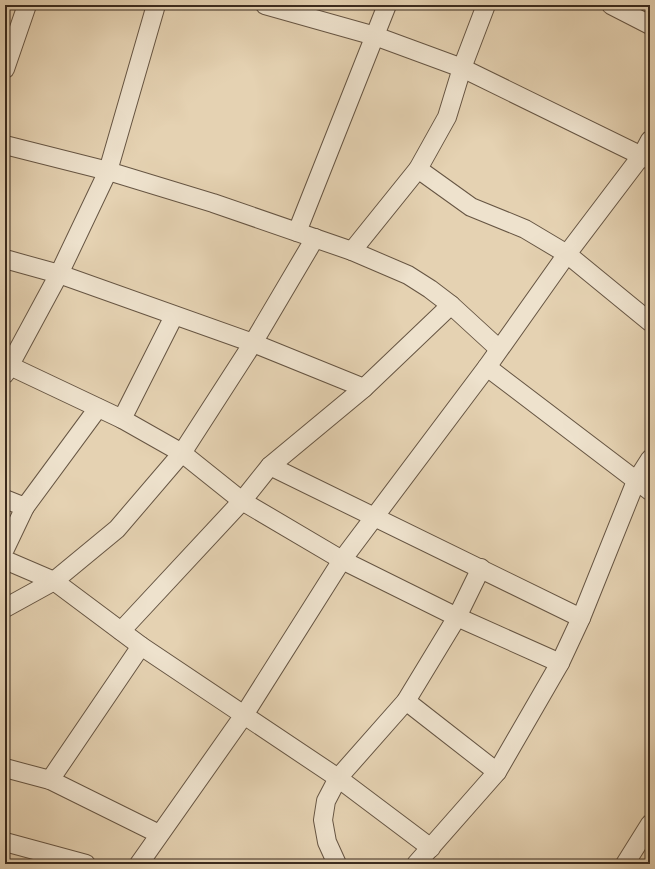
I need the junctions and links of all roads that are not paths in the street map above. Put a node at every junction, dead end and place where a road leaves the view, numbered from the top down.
1 (27, 5) edge
2 (156, 5) edge
3 (265, 5) edge
4 (387, 5) edge
5 (486, 5) edge
6 (611, 5) edge
7 (650, 25) edge
8 (375, 36) junction
9 (462, 68) junction
10 (5, 69) edge
11 (5, 145) edge
12 (647, 151) edge
13 (418, 169) junction
14 (108, 171) junction
15 (298, 232) junction
16 (315, 238) junction
17 (352, 251) junction
18 (567, 254) junction
19 (5, 259) edge
20 (59, 274) junction
21 (451, 305) junction
22 (174, 316) junction
23 (650, 322) edge
24 (253, 343) junction
25 (499, 350) junction
26 (487, 367) junction
27 (7, 370) edge
28 (364, 388) junction
29 (98, 408) junction
30 (122, 419) junction
31 (182, 453) junction
32 (650, 459) edge
33 (270, 466) junction
34 (643, 486) edge
35 (5, 499) edge
36 (242, 501) junction
37 (25, 507) junction
38 (373, 517) junction
39 (5, 549) edge
40 (5, 560) edge
41 (342, 560) junction
42 (481, 568) junction
43 (54, 581) junction
44 (5, 608) edge
45 (457, 617) junction
46 (581, 618) junction
47 (121, 631) junction
48 (141, 646) junction
49 (560, 663) junction
50 (406, 701) junction
51 (244, 716) junction
52 (5, 768) edge
53 (497, 772) junction
54 (338, 778) junction
55 (50, 780) junction
56 (650, 824) edge
57 (159, 834) junction
58 (5, 842) edge
59 (645, 844) edge
60 (431, 848) junction
61 (86, 864) edge
62 (139, 864) edge
63 (337, 864) edge
64 (416, 864) edge
65 (625, 864) edge

1 - 10 street
2 - 14 street
3 - 8 street
4 - 8 street
5 - 9 street
6 - 7 street
8 - 9 street
8 - 15 street
9 - 12 street
9 - 13 street
11 - 14 street
12 - 18 street
13 - 17 street
13 - 18 street
14 - 15 street
14 - 20 street
15 - 16 street
16 - 17 street
16 - 24 street
17 - 21 street
18 - 23 street
18 - 25 street
19 - 20 street
20 - 22 street
20 - 27 street
21 - 25 street
21 - 28 street
22 - 24 street
22 - 30 street
24 - 28 street
24 - 31 street
25 - 26 street
26 - 34 street
26 - 38 street
27 - 29 street
28 - 33 street
29 - 30 street
29 - 37 street
30 - 31 street
31 - 36 street
31 - 43 street
32 - 34 street
33 - 36 street
33 - 38 street
34 - 46 street
35 - 37 street
36 - 41 street
36 - 47 street
37 - 39 street
38 - 41 street
38 - 42 street
40 - 43 street
41 - 45 street
41 - 51 street
42 - 45 street
42 - 46 street
43 - 44 street
43 - 47 street
45 - 49 street
45 - 50 street
46 - 49 street
47 - 48 street
48 - 51 street
48 - 55 street
49 - 53 street
50 - 53 street
50 - 54 street
51 - 54 street
51 - 57 street
52 - 55 street
53 - 60 street
54 - 60 street
54 - 63 street
55 - 57 street
56 - 59 street
57 - 62 street
58 - 61 street
59 - 65 street
60 - 64 street

